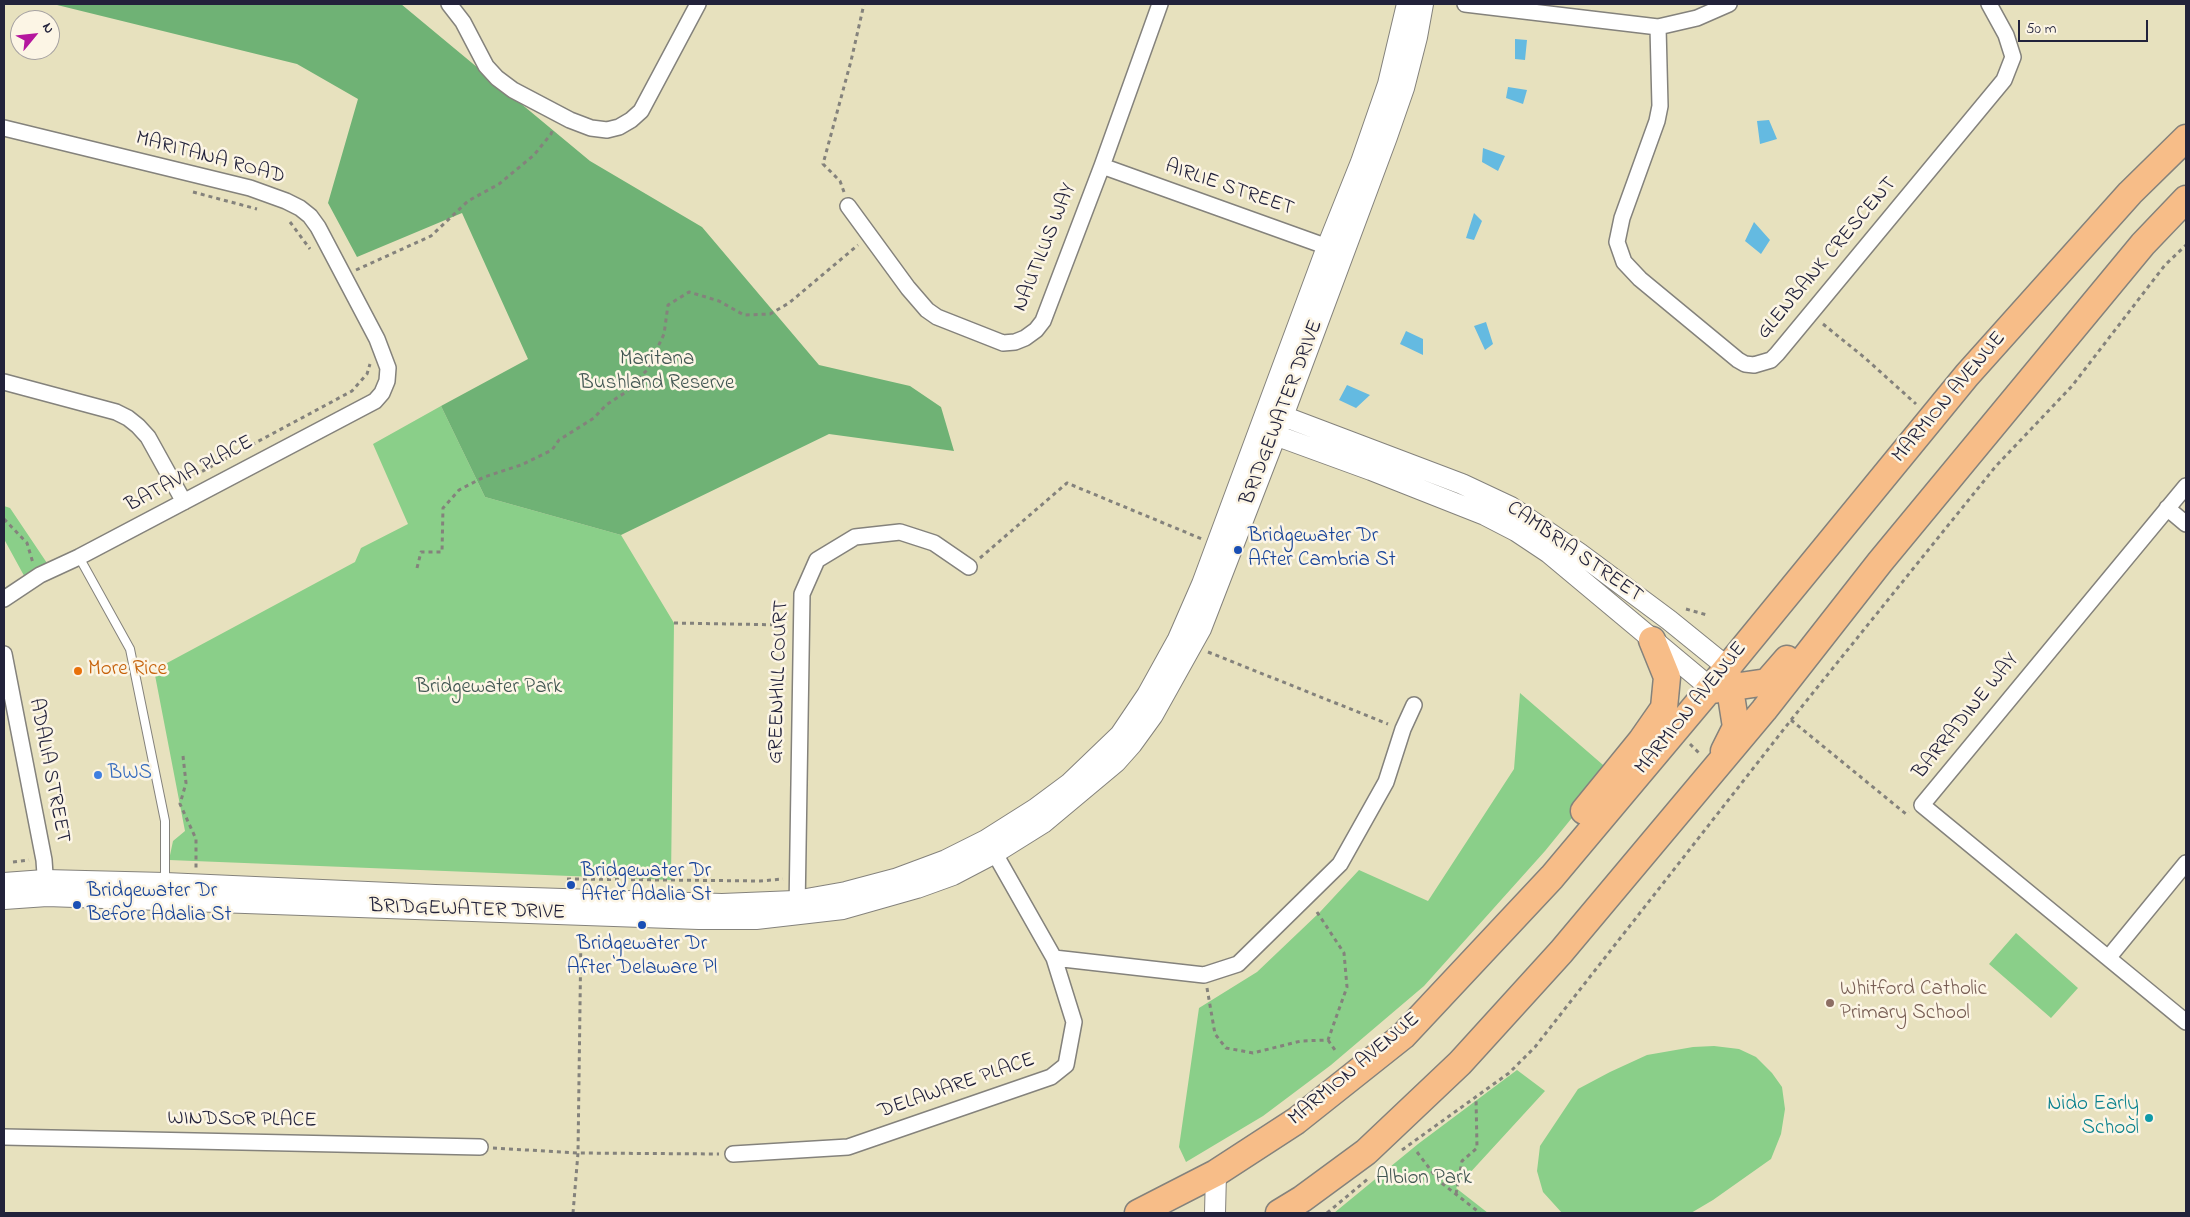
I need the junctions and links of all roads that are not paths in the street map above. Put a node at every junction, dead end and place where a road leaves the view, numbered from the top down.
1 (449, 4) edge
2 (698, 4) edge
3 (1160, 4) edge
4 (1407, 4) edge
5 (1423, 4) edge
6 (1465, 4) edge
7 (1729, 4) edge
8 (1990, 4) edge
9 (1658, 27) junction
10 (4, 128) edge
11 (2186, 138) edge
12 (1102, 166) junction
13 (2186, 199) edge
14 (848, 206) road end
15 (1334, 250) junction
16 (387, 381) joint
17 (4, 382) edge
18 (1275, 413) junction
19 (1268, 432) junction
20 (2186, 486) edge
21 (184, 502) junction
22 (2167, 508) junction
23 (2186, 524) edge
24 (1902, 534) junction
25 (79, 557) junction
26 (969, 567) road end
27 (4, 600) edge
28 (1652, 640) junction
29 (4, 654) edge
30 (1720, 683) junction
31 (1414, 705) dead end
32 (1715, 768) junction
33 (991, 846) junction
34 (1577, 847) junction
35 (2186, 863) edge
36 (165, 875) junction
37 (4, 883) edge
38 (46, 888) junction
39 (4, 899) edge
40 (796, 908) junction
41 (2109, 957) junction
42 (1054, 958) junction
43 (2186, 1022) edge
44 (4, 1138) edge
45 (480, 1147) road end
46 (732, 1154) road end
47 (1368, 1165) junction
48 (1216, 1173) junction
49 (1138, 1213) edge
50 (1215, 1213) edge
51 (1279, 1213) edge
52 (1311, 1213) edge

1 - 2 street
3 - 12 street, NAUTILUS WAY
4 - 15 street, BRIDGEWATER DRIVE
5 - 15 street, BRIDGEWATER DRIVE
6 - 9 street
7 - 9 street
8 - 9 street, GLENBANK CRESCENT
10 - 16 street, MARITANA ROAD
11 - 30 highway, MARMION AVENUE
12 - 14 street, NAUTILUS WAY
12 - 15 street, AIRLIE STREET
13 - 24 highway
15 - 18 street, BRIDGEWATER DRIVE
16 - 21 street, BATAVIA PLACE
17 - 21 street
18 - 19 street, BRIDGEWATER DRIVE
18 - 30 street, CAMBRIA STREET
19 - 28 street, CAMBRIA STREET
19 - 33 street, BRIDGEWATER DRIVE
19 - 33 street, BRIDGEWATER DRIVE
20 - 22 street, BARRADINE WAY
21 - 25 street, BATAVIA PLACE
22 - 23 street
22 - 41 street, BARRADINE WAY
24 - 30 highway
24 - 32 highway
25 - 27 street, BATAVIA PLACE
25 - 36 lane
26 - 40 street, GREENHILL COURT
28 - 30 street, CAMBRIA STREET
28 - 34 highway
29 - 38 street, ADALIA STREET
30 - 32 highway
30 - 34 highway, MARMION AVENUE
31 - 42 street
32 - 47 highway
33 - 40 street, BRIDGEWATER DRIVE
33 - 42 street, DELAWARE PLACE
34 - 48 highway, MARMION AVENUE
35 - 41 street
36 - 38 street, BRIDGEWATER DRIVE
36 - 40 street, BRIDGEWATER DRIVE
37 - 38 street, BRIDGEWATER DRIVE
38 - 39 street, BRIDGEWATER DRIVE
38 - 40 street, BRIDGEWATER DRIVE
41 - 43 street, BARRADINE WAY
42 - 46 street, DELAWARE PLACE
44 - 45 street, WINDSOR PLACE
47 - 51 highway
47 - 52 highway
48 - 49 highway, MARMION AVENUE
48 - 50 street

